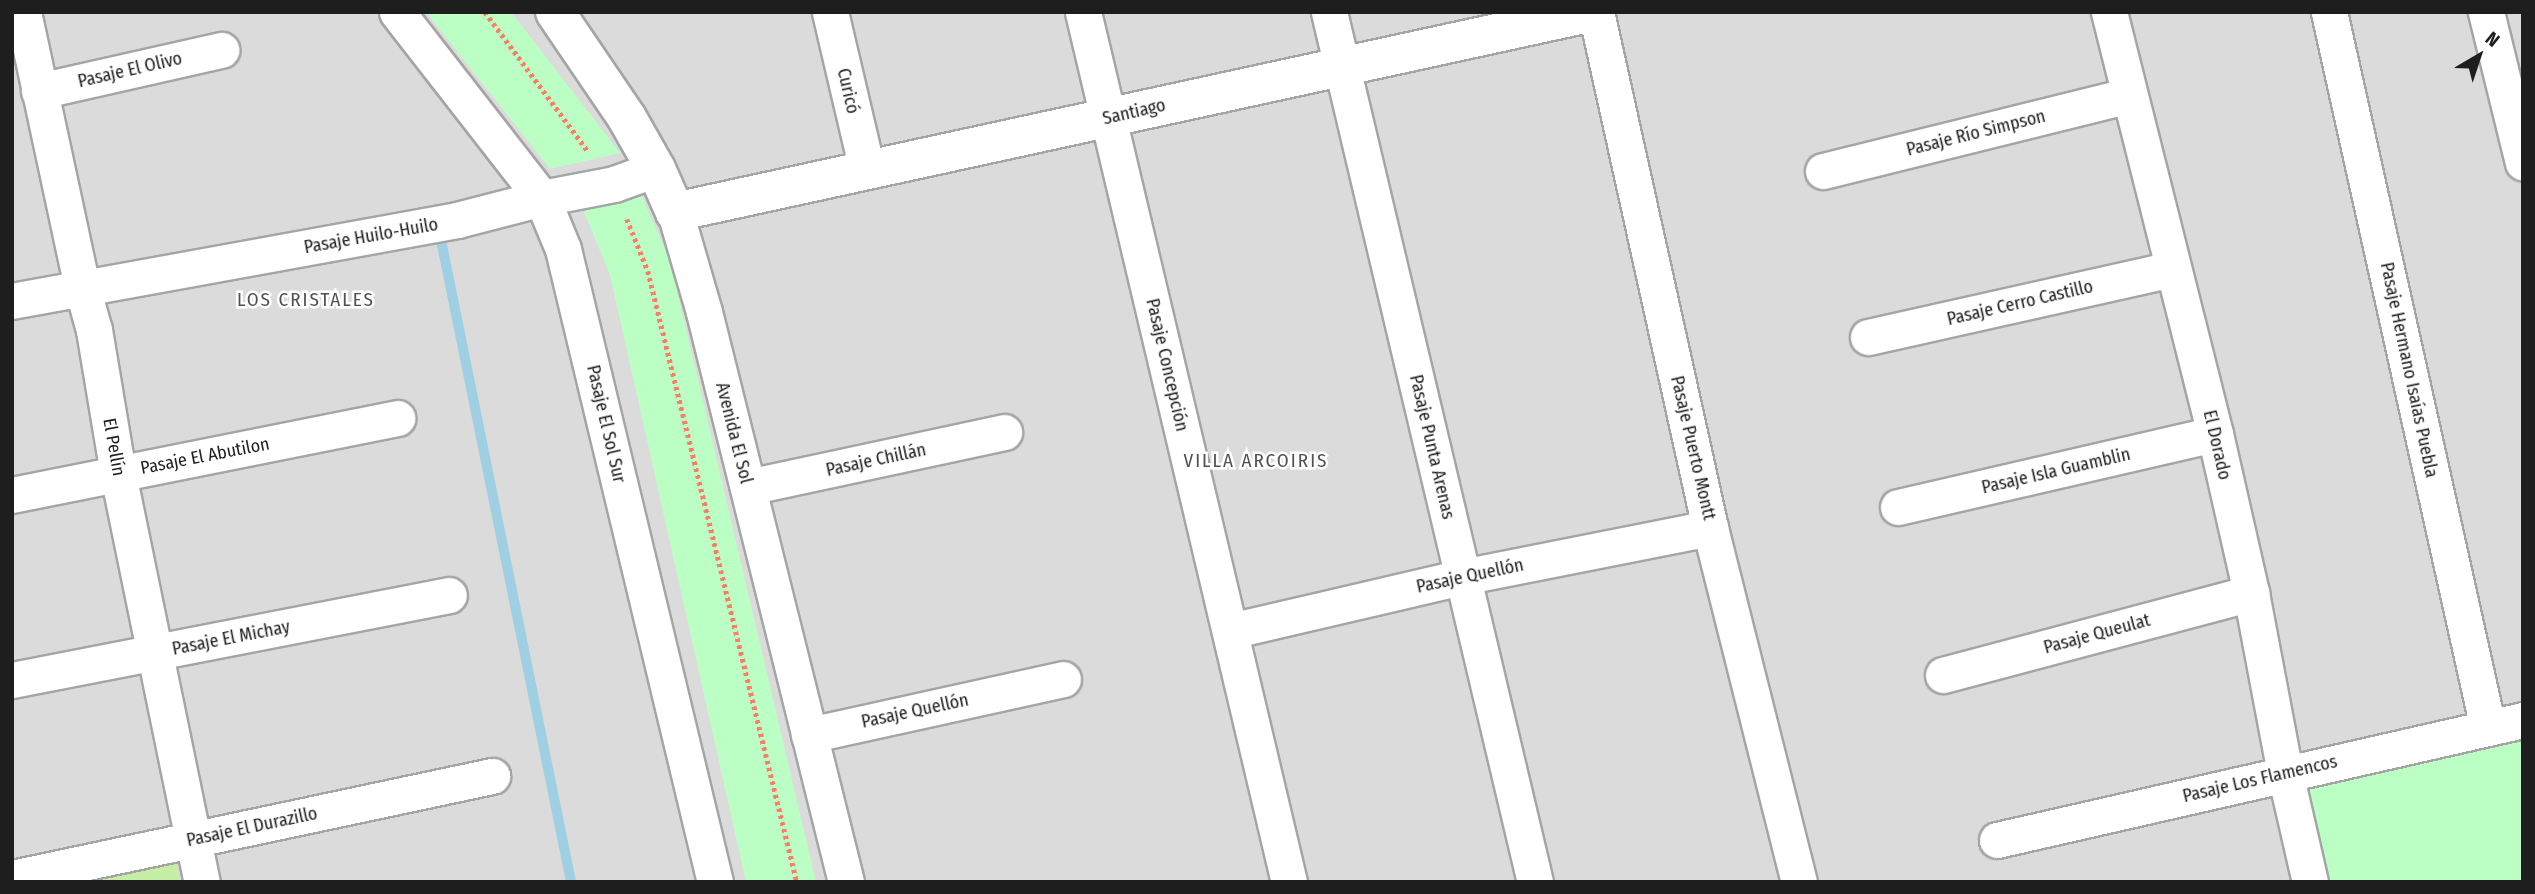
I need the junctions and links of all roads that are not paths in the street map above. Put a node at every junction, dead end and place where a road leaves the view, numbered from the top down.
1 (23, 12) edge
2 (397, 12) edge
3 (555, 12) edge
4 (830, 12) edge
5 (1083, 12) edge
6 (1329, 12) edge
7 (1594, 12) edge
8 (2109, 12) edge
9 (2329, 12) edge
10 (2486, 12) edge
11 (221, 50) dead end
12 (1343, 67) junction
13 (39, 91) junction
14 (2129, 95) junction
15 (1109, 117) junction
16 (2523, 163) edge
17 (656, 169) junction
18 (867, 170) junction
19 (1823, 171) dead end
20 (542, 198) junction
21 (675, 212) junction
22 (2173, 269) junction
23 (82, 287) junction
24 (12, 300) edge
25 (1868, 337) dead end
26 (397, 418) dead end
27 (1004, 432) dead end
28 (2215, 435) junction
29 (118, 474) junction
30 (748, 487) junction
31 (12, 495) edge
32 (1898, 507) dead end
33 (1710, 528) junction
34 (1462, 577) junction
35 (2251, 593) junction
36 (449, 595) dead end
37 (1230, 631) junction
38 (154, 653) junction
39 (1943, 675) dead end
40 (1063, 679) dead end
41 (12, 680) edge
42 (2523, 720) edge
43 (2488, 728) junction
44 (808, 735) junction
45 (2285, 773) junction
46 (492, 776) dead end
47 (193, 839) junction
48 (1997, 840) dead end
49 (12, 878) edge
50 (202, 882) edge
51 (715, 882) edge
52 (846, 882) edge
53 (1289, 882) edge
54 (1535, 882) edge
55 (1799, 882) edge
56 (2310, 882) edge

1 - 13 street, El Pellín
2 - 20 street, Pasaje El Sol Sur
3 - 17 street, Avenida El Sol
4 - 18 street, Curicó
5 - 15 street, Pasaje Concepción
6 - 12 street, Pasaje Punta Arenas
7 - 12 street, Santiago
7 - 33 street, Pasaje Puerto Montt
8 - 14 street, El Dorado
9 - 43 street, Pasaje Hermano Isaías Puebla
10 - 16 street
11 - 13 street, Pasaje El Olivo
12 - 15 street, Santiago
12 - 34 street, Pasaje Punta Arenas
13 - 23 street, El Pellín
14 - 19 street, Pasaje Río Simpson
14 - 22 street, El Dorado
15 - 18 street, Santiago
15 - 37 street, Pasaje Concepción
17 - 20 street, Pasaje Huilo-Huilo
17 - 21 street, Avenida El Sol
18 - 21 street, Santiago
20 - 23 street, Pasaje Huilo-Huilo
20 - 51 street, Pasaje El Sol Sur
21 - 30 street, Avenida El Sol
22 - 25 street, Pasaje Cerro Castillo
22 - 28 street, El Dorado
23 - 24 street, Pasaje Huilo-Huilo
23 - 29 street, El Pellín
26 - 29 street, Pasaje El Abutilon
27 - 30 street, Pasaje Chillán
28 - 32 street, Pasaje Isla Guamblin
28 - 35 street, El Dorado
29 - 31 street, Pasaje El Abutilon
29 - 38 street, El Pellín
30 - 44 street, Avenida El Sol
33 - 34 street, Pasaje Quellón
33 - 55 street, Pasaje Puerto Montt
34 - 37 street, Pasaje Quellón
34 - 54 street, Pasaje Punta Arenas
35 - 39 street, Pasaje Queulat
35 - 45 street, El Dorado
36 - 38 street, Pasaje El Michay
37 - 53 street, Pasaje Concepción
38 - 41 street, Pasaje El Michay
38 - 47 street, El Pellín
40 - 44 street, Pasaje Quellón
42 - 43 street, Pasaje Los Flamencos
43 - 45 street, Pasaje Los Flamencos
44 - 52 street, Avenida El Sol
45 - 48 street, Pasaje Los Flamencos
45 - 56 street, El Dorado
46 - 47 street, Pasaje El Durazillo
47 - 49 street, Pasaje El Durazillo
47 - 50 street, El Pellín

